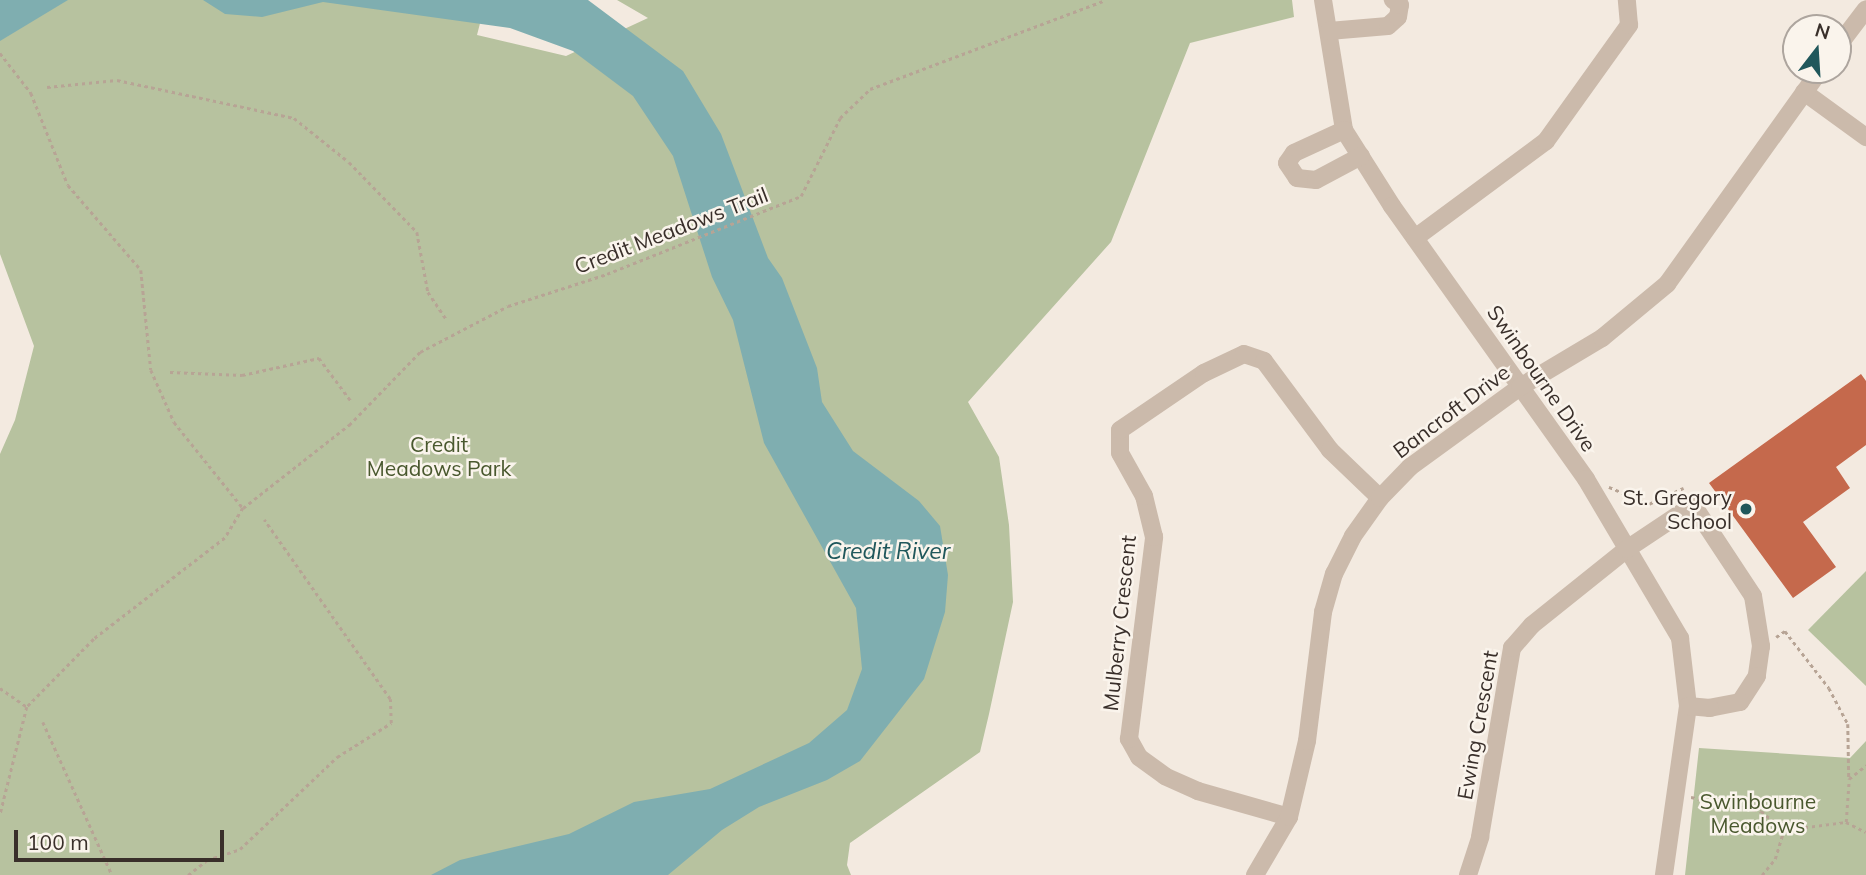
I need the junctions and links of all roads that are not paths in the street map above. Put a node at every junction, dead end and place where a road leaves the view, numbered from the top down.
1 (1323, 0) edge
2 (1393, 0) edge
3 (1627, 0) edge
4 (1860, 0) edge
5 (1866, 8) edge
6 (1852, 27) edge
7 (1329, 31) junction
8 (1810, 84) edge
9 (1804, 92) junction
10 (1345, 130) junction
11 (1866, 137) edge
12 (1361, 156) junction
13 (1415, 238) junction
14 (1520, 387) junction
15 (1380, 498) junction
16 (1628, 549) junction
17 (1688, 706) junction
18 (1289, 817) junction
19 (1255, 875) edge
20 (1468, 875) edge
21 (1664, 875) edge

1 - 7 street, Swinbourne Drive
2 - 7 street
3 - 13 street
4 - 5 street
5 - 6 street
7 - 10 street, Swinbourne Drive
8 - 9 street, Bancroft Drive
9 - 11 street
9 - 14 street, Bancroft Drive
10 - 12 street, Swinbourne Drive
10 - 12 street
12 - 13 street, Swinbourne Drive
13 - 14 street, Swinbourne Drive
14 - 15 street, Bancroft Drive
14 - 16 street, Swinbourne Drive
15 - 18 street, Bancroft Drive
15 - 18 street, Mulberry Crescent
16 - 17 street, Swinbourne Drive
16 - 17 street, Ewing Crescent
16 - 20 street, Ewing Crescent
17 - 21 street, Swinbourne Drive
18 - 19 street, Bancroft Drive

